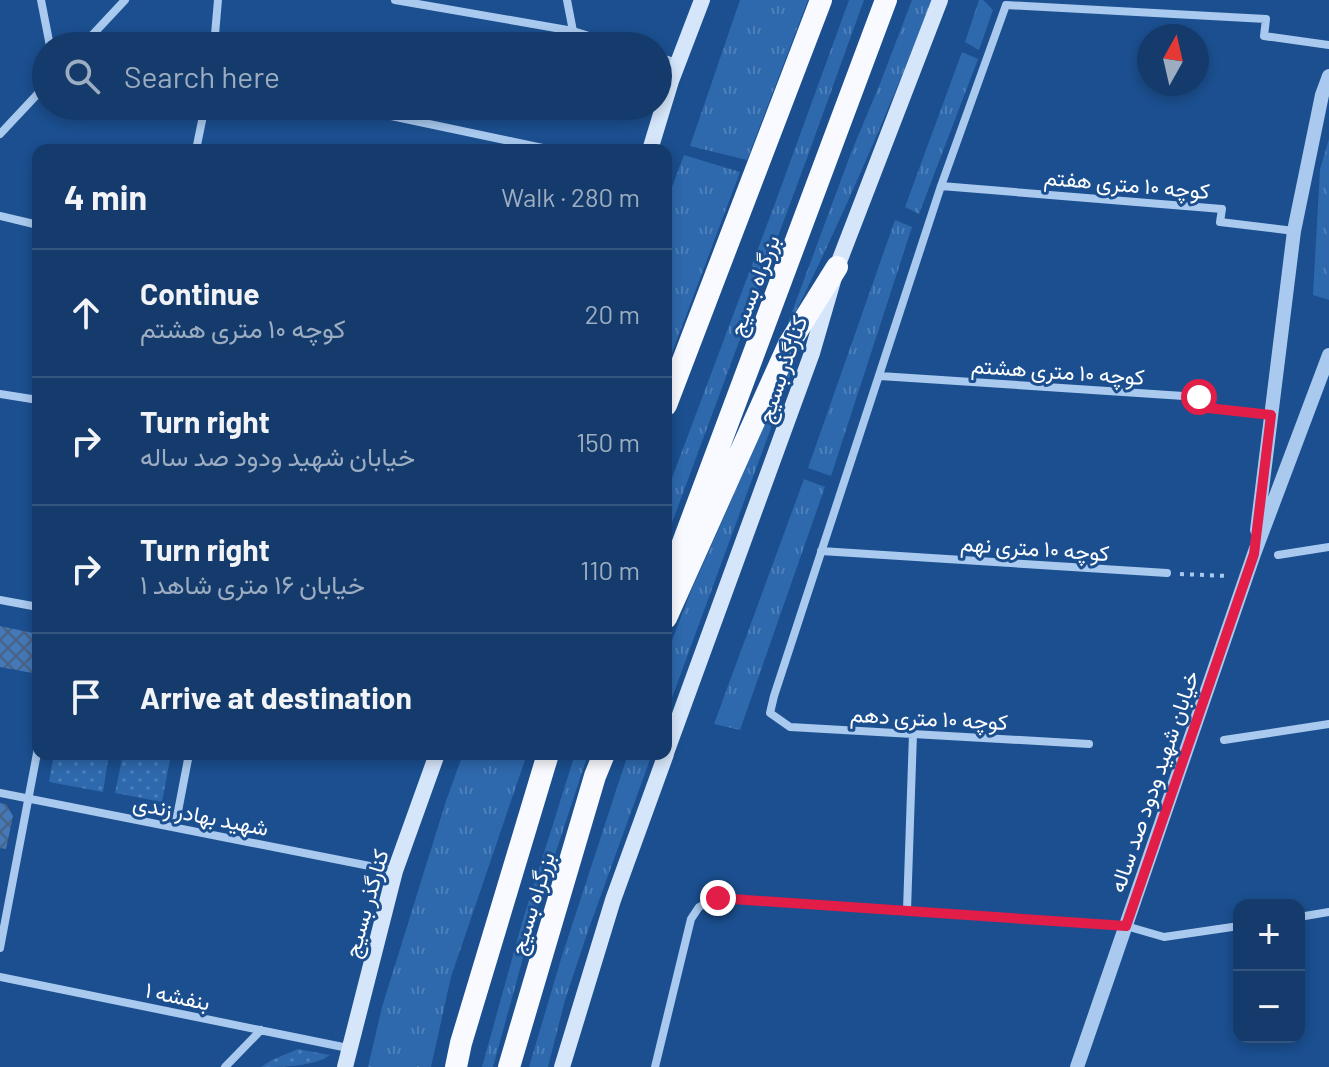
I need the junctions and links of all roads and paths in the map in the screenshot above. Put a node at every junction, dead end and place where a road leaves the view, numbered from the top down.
1 (41, 0) edge
2 (125, 0) edge
3 (218, 0) edge
4 (396, 0) edge
5 (567, 0) edge
6 (702, 0) edge
7 (821, 0) edge
8 (886, 0) edge
9 (940, 0) edge
10 (1003, 3) edge
11 (573, 31) junction
12 (47, 32) edge
13 (95, 32) edge
14 (215, 32) edge
15 (576, 32) edge
16 (1329, 45) edge
17 (672, 61) edge
18 (678, 63) junction
19 (1329, 76) edge
20 (672, 82) edge
21 (32, 100) edge
22 (202, 120) edge
23 (410, 120) edge
24 (660, 120) edge
25 (0, 134) edge
26 (197, 144) edge
27 (524, 144) edge
28 (652, 144) edge
29 (941, 186) junction
30 (0, 216) edge
31 (32, 224) edge
32 (1294, 231) junction
33 (837, 267) junction
34 (1329, 355) edge
35 (880, 376) junction
36 (672, 389) edge
37 (0, 394) edge
38 (1199, 397) joint
39 (32, 399) edge
40 (1271, 415) junction
41 (1329, 547) edge
42 (821, 551) junction
43 (1254, 554) junction
44 (1278, 555) dead end
45 (672, 572) edge
46 (1167, 573) joint
47 (1246, 577) junction
48 (0, 600) edge
49 (672, 605) edge
50 (32, 606) edge
51 (1329, 724) edge
52 (913, 734) junction
53 (672, 737) edge
54 (1224, 740) dead end
55 (1089, 744) dead end
56 (36, 760) edge
57 (188, 760) edge
58 (435, 760) edge
59 (546, 760) edge
60 (602, 760) edge
61 (663, 760) edge
62 (0, 793) edge
63 (29, 799) junction
64 (175, 827) junction
65 (395, 871) junction
66 (907, 910) junction
67 (1329, 912) edge
68 (1305, 916) edge
69 (1126, 926) junction
70 (1233, 927) edge
71 (0, 948) edge
72 (0, 977) edge
73 (261, 1030) junction
74 (348, 1048) junction
75 (225, 1067) edge
76 (345, 1067) edge
77 (456, 1067) edge
78 (509, 1067) edge
79 (562, 1067) edge
80 (655, 1067) edge
81 (1077, 1067) edge

1 - 12 street
2 - 13 street
3 - 14 street
4 - 11 street
5 - 11 street
6 - 18 main road
7 - 36 highway, بزرگراه بسیج
8 - 45 highway, بزرگراه بسیج
9 - 33 main road, کنارگذر بسیج
10 - 16 street
10 - 29 street
11 - 15 street
17 - 18 street
18 - 20 main road
19 - 32 street, خیابان شهید ودود صد ساله
21 - 25 street
22 - 26 street
23 - 27 street
24 - 28 main road
29 - 32 street, کوچه ۱۰ متری هفتم
29 - 35 street
30 - 31 street
32 - 40 street, خیابان شهید ودود صد ساله
33 - 49 highway
33 - 53 main road, کنارگذر بسیج
34 - 43 street, خیابان شهید ودود صد ساله
35 - 38 street, کوچه ۱۰ متری هشتم
35 - 42 street
37 - 39 street
38 - 40 path
40 - 43 street, خیابان شهید ودود صد ساله
41 - 44 street
42 - 46 street, کوچه ۱۰ متری نهم
42 - 52 street, کوچه ۱۰ متری دهم
43 - 47 street, خیابان شهید ودود صد ساله
46 - 47 path
47 - 69 street, خیابان شهید ودود صد ساله
48 - 50 street
51 - 54 street
52 - 55 street, کوچه ۱۰ متری دهم
52 - 66 street
56 - 63 street
57 - 64 street
58 - 65 main road, کنارگذر بسیج
59 - 77 highway, بزرگراه بسیج
60 - 78 highway, بزرگراه بسیج
61 - 79 main road, کنارگذر بسیج
62 - 63 street, شهید بهادر زندی
63 - 64 street, شهید بهادر زندی
63 - 71 street
64 - 65 street, شهید بهادر زندی
65 - 74 main road, کنارگذر بسیج
66 - 69 street
66 - 80 street
67 - 68 street
69 - 70 street
69 - 81 street, خیابان شهید ودود صد ساله
72 - 73 street, بنفشه ۱
73 - 74 street, بنفشه ۱
73 - 75 street
74 - 76 main road, کنارگذر بسیج

